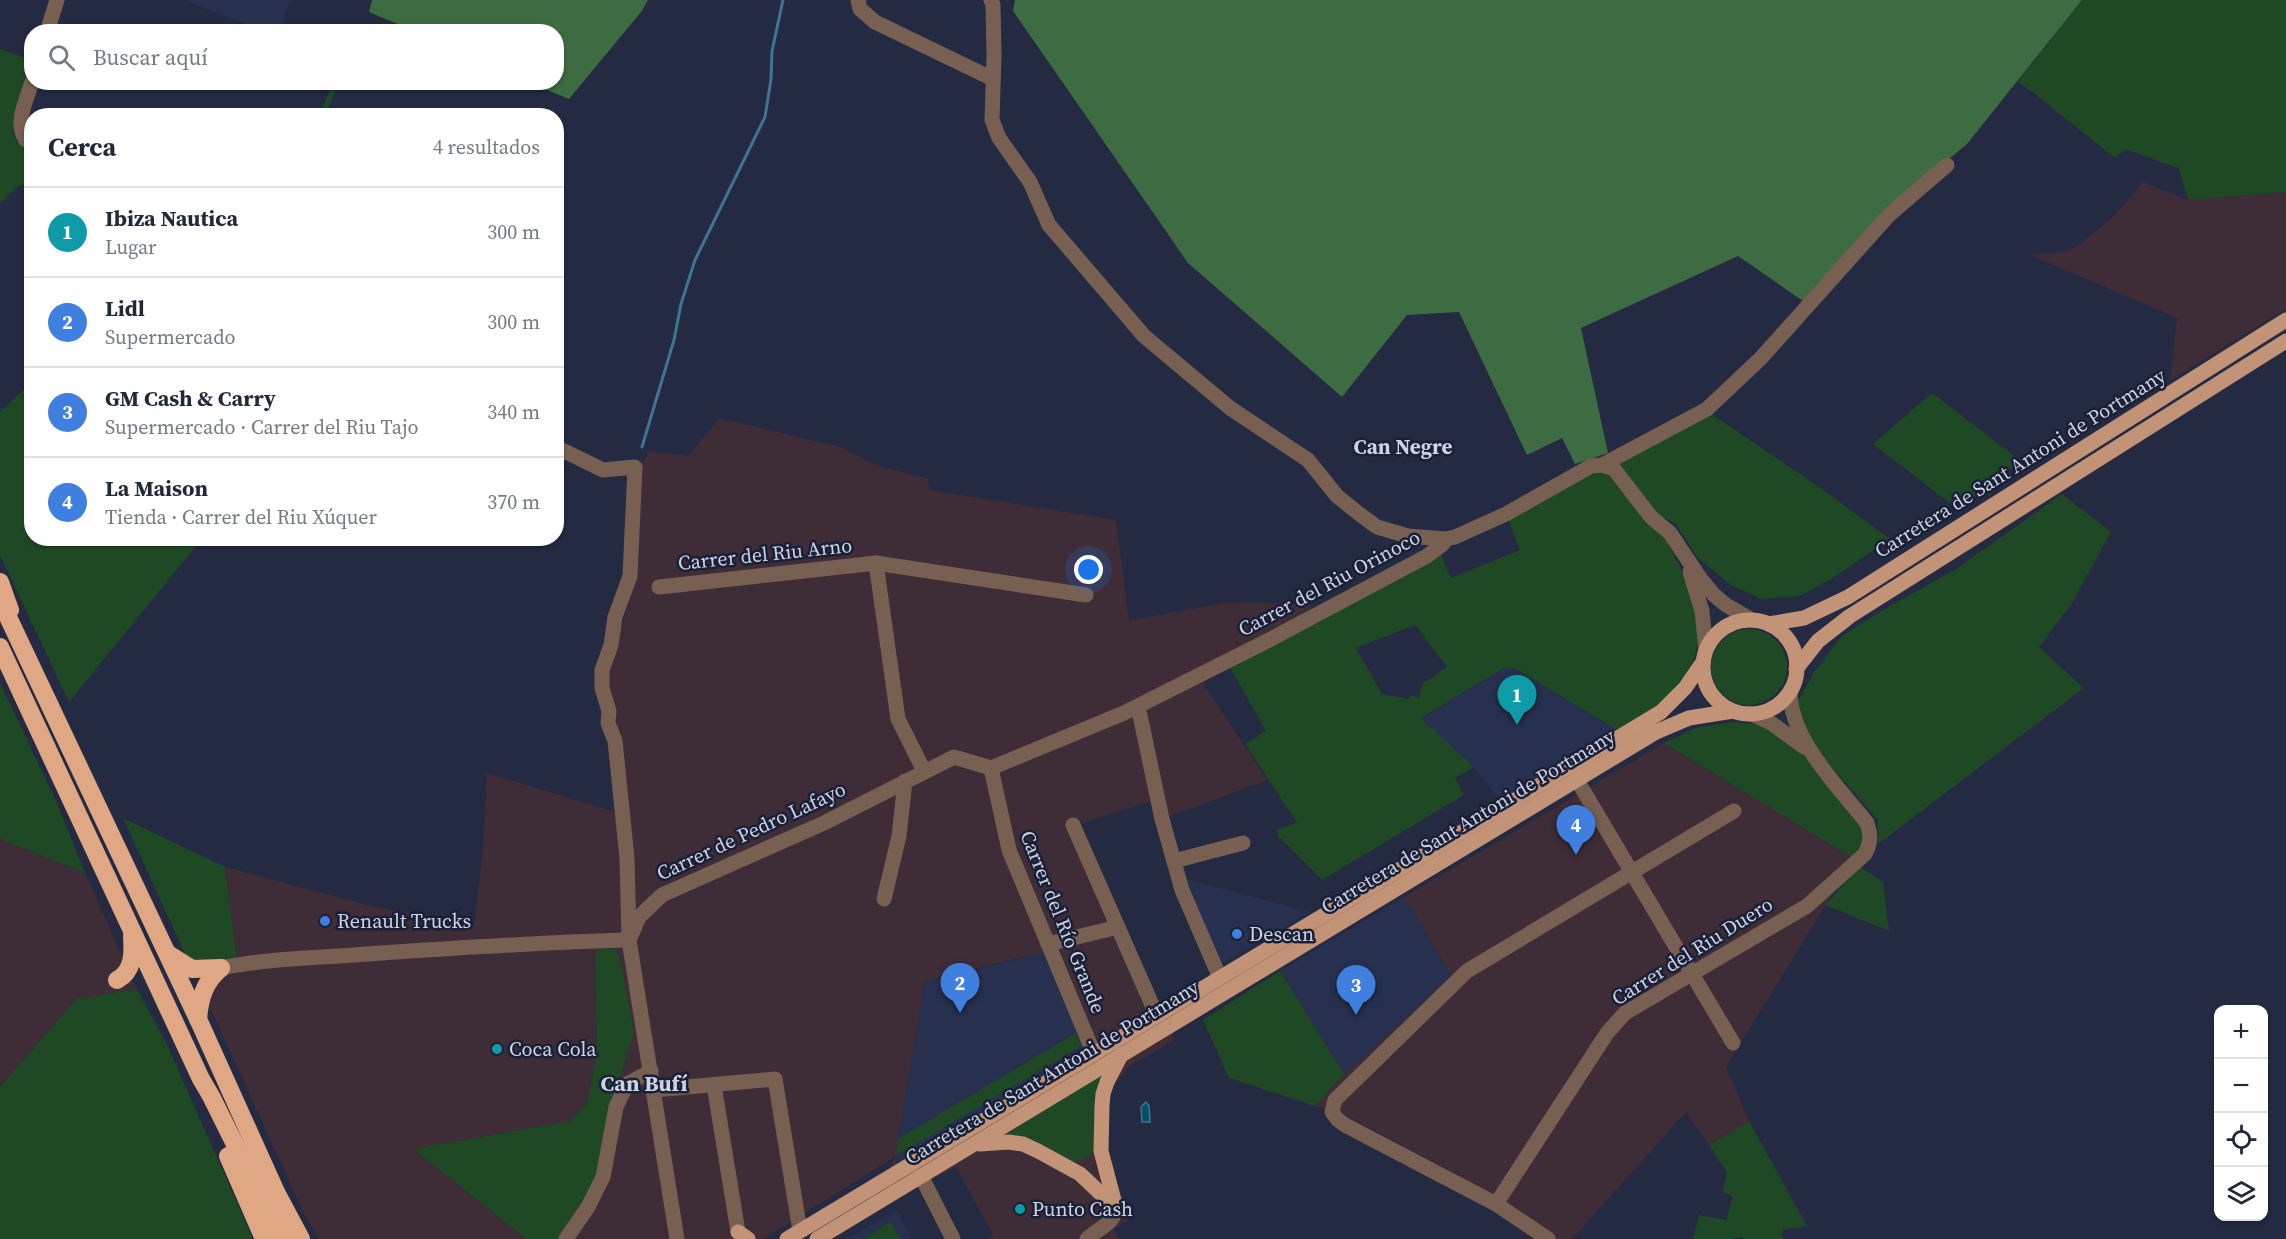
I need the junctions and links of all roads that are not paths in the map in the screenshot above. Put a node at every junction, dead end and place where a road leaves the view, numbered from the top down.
1 (57, 0) edge
2 (858, 0) edge
3 (991, 0) edge
4 (50, 24) edge
5 (993, 80) junction
6 (30, 90) edge
7 (24, 108) edge
8 (24, 109) edge
9 (24, 137) edge
10 (1947, 165) dead end
11 (2286, 321) edge
12 (2286, 341) edge
13 (564, 451) edge
14 (1602, 465) junction
15 (1445, 539) junction
16 (1684, 555) junction
17 (876, 563) junction
18 (0, 582) edge
19 (659, 587) dead end
20 (1086, 595) dead end
21 (0, 600) edge
22 (1752, 620) junction
23 (1769, 624) junction
24 (22, 646) junction
25 (0, 647) edge
26 (1705, 656) junction
27 (1796, 669) junction
28 (1790, 691) junction
29 (1138, 706) junction
30 (1733, 711) junction
31 (1751, 714) junction
32 (1813, 754) junction
33 (991, 768) junction
34 (924, 771) junction
35 (1577, 780) junction
36 (905, 781) junction
37 (1734, 811) dead end
38 (1073, 825) dead end
39 (1243, 843) dead end
40 (1174, 861) junction
41 (1631, 871) junction
42 (884, 899) dead end
43 (1118, 927) junction
44 (132, 931) junction
45 (629, 940) junction
46 (1048, 944) junction
47 (168, 954) junction
48 (221, 968) junction
49 (1692, 974) junction
50 (1220, 978) junction
51 (160, 989) junction
52 (1157, 1016) junction
53 (198, 1019) junction
54 (1733, 1042) dead end
55 (1094, 1054) junction
56 (1122, 1054) junction
57 (651, 1071) junction
58 (201, 1078) junction
59 (714, 1085) junction
60 (654, 1090) junction
61 (974, 1144) junction
62 (1101, 1151) junction
63 (1064, 1166) junction
64 (921, 1176) junction
65 (276, 1192) junction
66 (1496, 1204) junction
67 (1116, 1208) junction
68 (793, 1235) edge
69 (742, 1237) edge
70 (264, 1239) edge
71 (282, 1239) edge
72 (301, 1239) edge
73 (314, 1239) edge
74 (566, 1239) edge
75 (677, 1239) edge
76 (817, 1239) edge
77 (953, 1239) edge
78 (1087, 1239) edge
79 (1548, 1239) edge

1 - 4 street
2 - 5 street
3 - 5 street
5 - 15 street
6 - 7 street
8 - 9 street
10 - 14 street, Carrer del Riu Orinoco
11 - 23 main road, Carretera de Sant Antoni de Portmany
12 - 27 main road, Carretera de Sant Antoni de Portmany
13 - 45 street
14 - 15 street, Carrer del Riu Orinoco
14 - 16 street
15 - 29 street, Carrer del Riu Orinoco
16 - 22 street
16 - 26 street
17 - 19 street, Carrer del Riu Arno
17 - 20 street, Carrer del Riu Arno
17 - 34 street, Carrer del Riu Arno
18 - 24 highway
21 - 24 highway
22 - 23 main road
22 - 26 main road
23 - 27 main road
24 - 47 highway
25 - 44 highway
26 - 30 main road
26 - 50 main road, Carretera de Sant Antoni de Portmany
27 - 28 main road
28 - 31 main road
28 - 32 street
29 - 33 street, Carrer del Riu Orinoco
29 - 40 street
30 - 31 main road
30 - 35 main road, Carretera de Sant Antoni de Portmany
31 - 32 street
32 - 49 street, Carrer del Riu Duero
33 - 34 street, Carrer de Pedro Lafayo
33 - 46 street, Carrer del Río Grande
34 - 36 street, Carrer de Pedro Lafayo
35 - 41 street
35 - 56 main road, Carretera de Sant Antoni de Portmany
36 - 42 street
36 - 45 street, Carrer de Pedro Lafayo
37 - 41 street
38 - 43 street
39 - 40 street
40 - 50 street
41 - 49 street
41 - 66 street
43 - 46 street
43 - 52 street
44 - 51 highway
44 - 51 highway
45 - 48 street
45 - 57 street
46 - 55 street, Carrer del Río Grande
47 - 48 highway
47 - 53 highway
48 - 53 highway
49 - 54 street
49 - 66 street, Carrer del Riu Duero
50 - 52 main road, Carretera de Sant Antoni de Portmany
51 - 58 highway
52 - 55 main road, Carretera de Sant Antoni de Portmany
53 - 65 highway
55 - 68 main road, Carretera de Sant Antoni de Portmany
56 - 61 main road, Carretera de Sant Antoni de Portmany
56 - 62 main road
57 - 60 street
57 - 74 street
58 - 70 highway
58 - 71 highway
59 - 60 street
59 - 68 street
59 - 69 street
60 - 75 street
61 - 63 main road
61 - 64 main road, Carretera de Sant Antoni de Portmany
62 - 63 main road
62 - 67 main road
63 - 67 main road
64 - 76 main road, Carretera de Sant Antoni de Portmany
64 - 77 street
65 - 72 highway
65 - 73 highway
66 - 79 street
67 - 78 street

